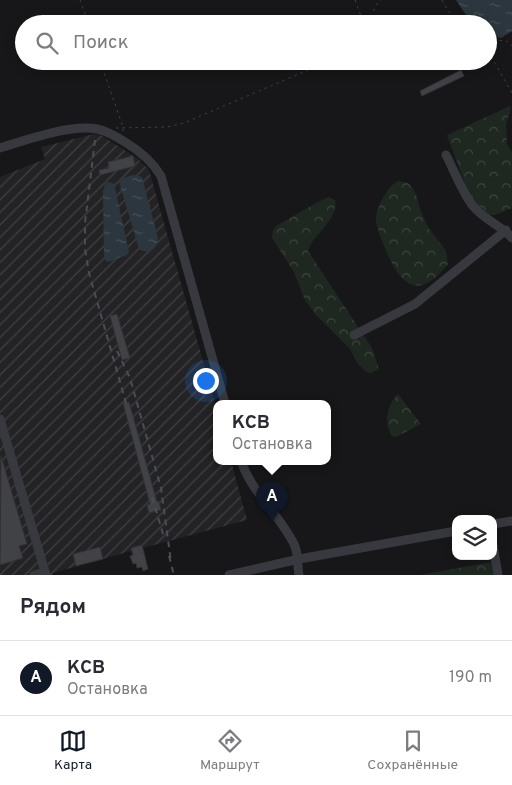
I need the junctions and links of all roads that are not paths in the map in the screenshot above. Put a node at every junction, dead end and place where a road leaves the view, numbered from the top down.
1 (0, 148) edge
2 (446, 155) dead end
3 (506, 230) junction
4 (512, 238) edge
5 (354, 335) dead end
6 (224, 400) edge
7 (0, 419) edge
8 (243, 465) edge
9 (512, 521) edge
10 (497, 523) edge
11 (452, 532) edge
12 (299, 559) junction
13 (496, 560) edge
14 (45, 573) edge
15 (34, 575) edge
16 (229, 575) edge
17 (299, 575) edge
18 (498, 575) edge

1 - 6 street
2 - 3 street
3 - 4 street
3 - 5 street
7 - 14 street
8 - 12 street
9 - 10 street
11 - 12 street
12 - 16 street
12 - 17 street
13 - 18 street
14 - 15 street

